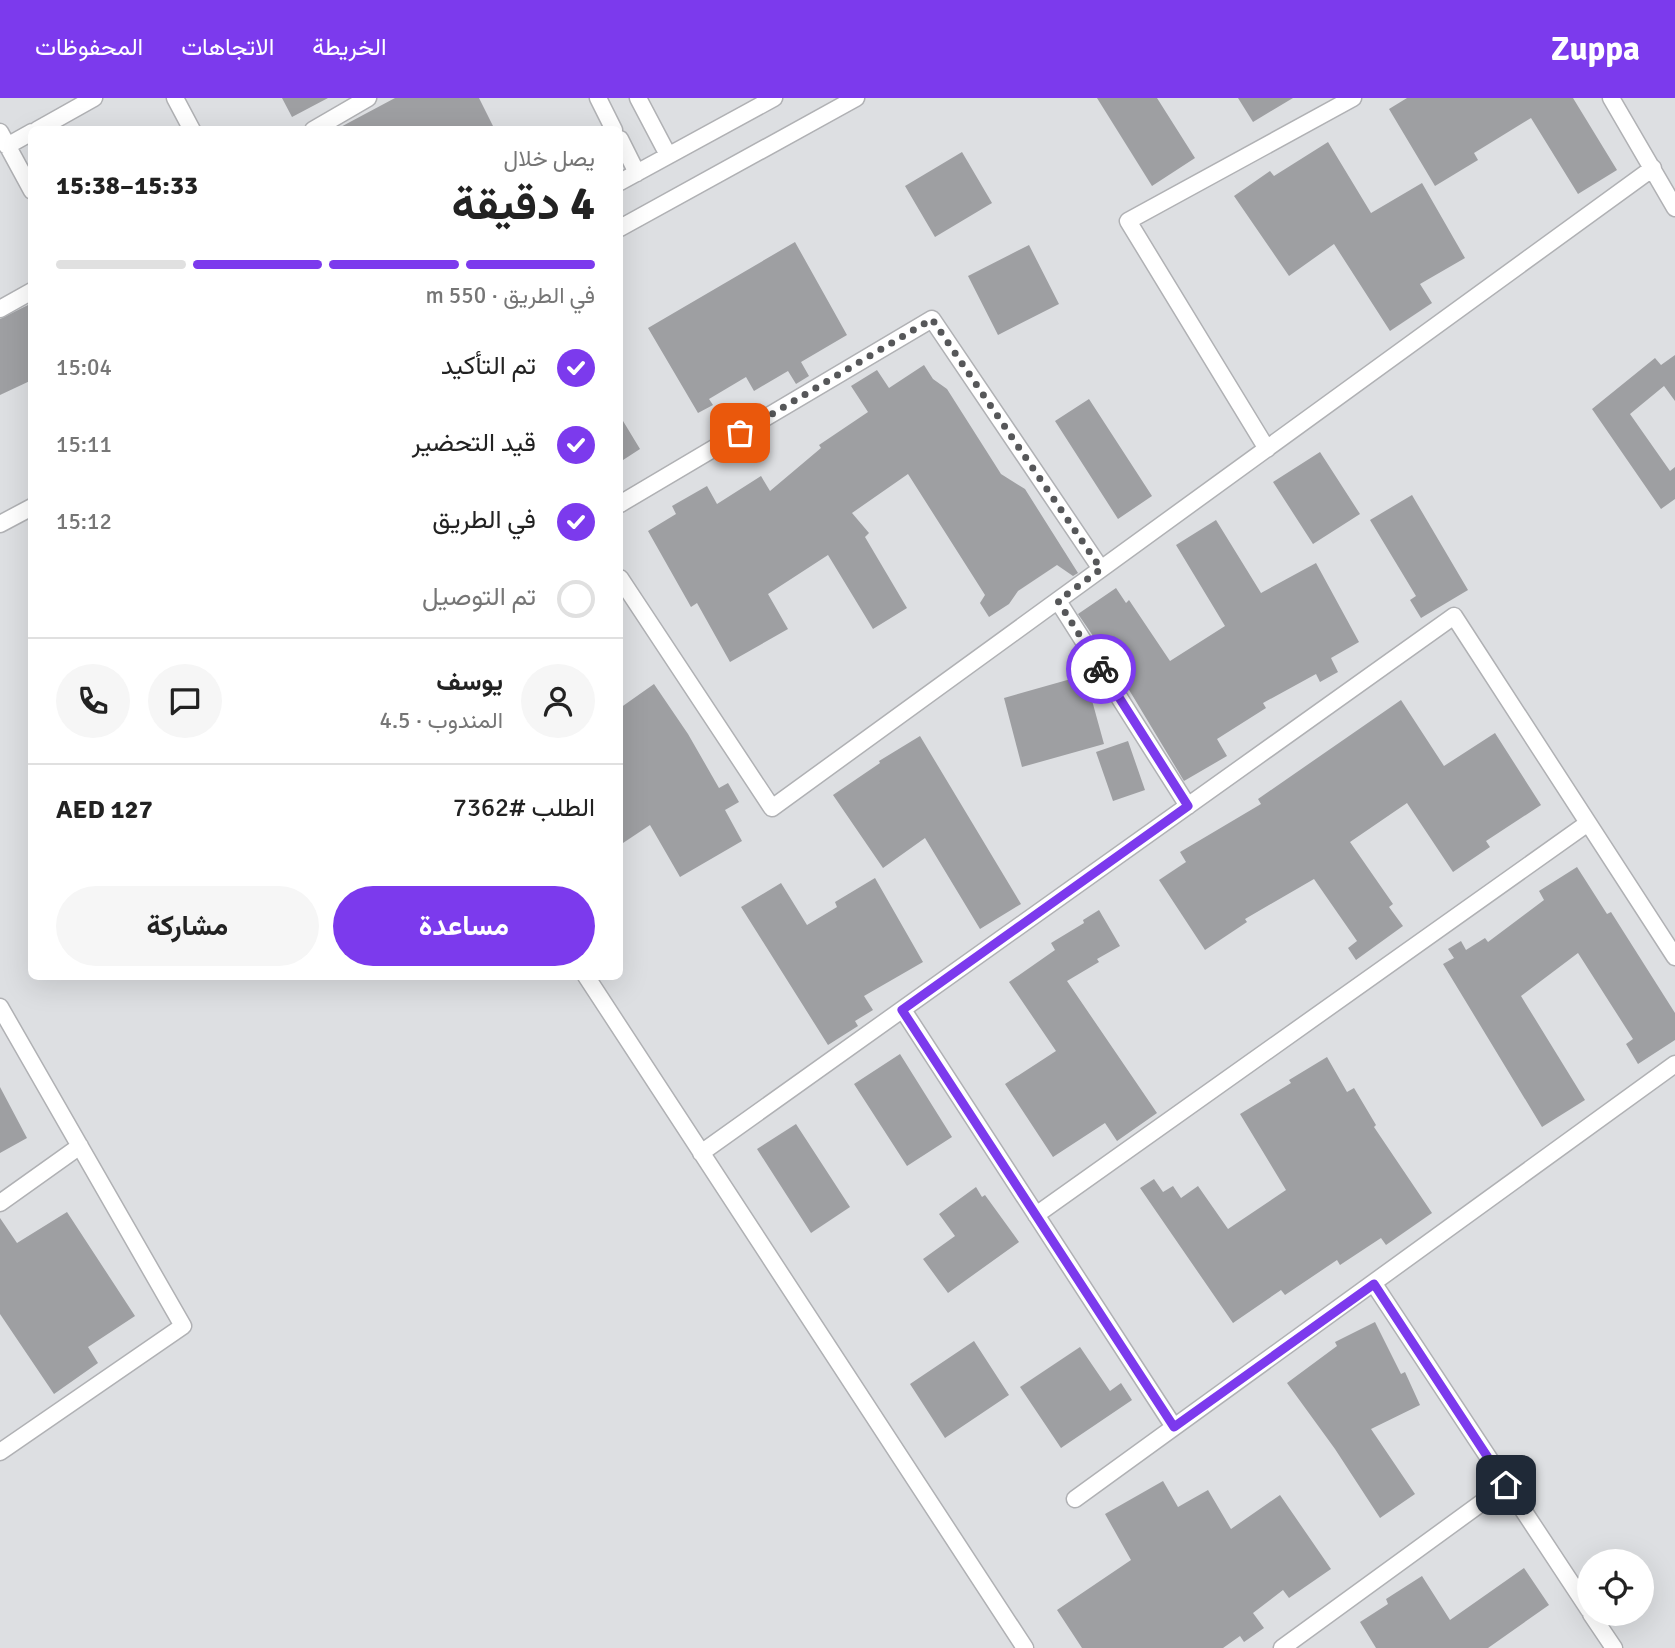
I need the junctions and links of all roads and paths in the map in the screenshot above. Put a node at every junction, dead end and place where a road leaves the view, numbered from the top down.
1 (94, 98) edge
2 (175, 98) edge
3 (368, 98) edge
4 (598, 98) edge
5 (638, 98) edge
6 (774, 98) edge
7 (856, 98) edge
8 (1353, 98) edge
9 (1611, 98) edge
10 (44, 126) edge
11 (190, 126) edge
12 (320, 126) edge
13 (612, 126) edge
14 (28, 133) edge
15 (4, 139) edge
16 (623, 145) edge
17 (668, 155) junction
18 (1653, 169) junction
19 (637, 173) junction
20 (623, 180) edge
21 (28, 184) edge
22 (1675, 208) edge
23 (623, 226) edge
24 (28, 293) edge
25 (0, 309) edge
26 (1266, 449) junction
27 (623, 502) edge
28 (28, 509) edge
29 (0, 524) edge
30 (1101, 569) junction
31 (623, 583) edge
32 (1058, 601) junction
33 (1188, 806) junction
34 (1588, 823) junction
35 (1675, 957) edge
36 (589, 980) edge
37 (0, 1007) edge
38 (902, 1010) junction
39 (1675, 1064) edge
40 (80, 1146) junction
41 (701, 1153) junction
42 (0, 1203) edge
43 (1036, 1215) junction
44 (1374, 1284) junction
45 (1174, 1427) junction
46 (0, 1452) edge
47 (1506, 1485) junction
48 (1075, 1499) dead end
49 (1577, 1592) edge
50 (1599, 1626) edge
51 (1303, 1642) edge
52 (1025, 1648) edge
53 (1282, 1648) edge
54 (1614, 1648) edge

1 - 10 street
2 - 11 street
3 - 12 street
4 - 13 street
5 - 17 street
6 - 17 street
7 - 23 street
8 - 26 street
9 - 18 street
14 - 15 street
15 - 21 street
16 - 19 street
17 - 19 street
18 - 22 street
18 - 26 street
19 - 20 street
24 - 25 street
26 - 30 street
27 - 30 street
28 - 29 street
30 - 32 street
31 - 32 street
32 - 33 street
33 - 34 street
33 - 38 street
34 - 35 street
34 - 43 street
36 - 41 street
37 - 40 street
38 - 41 street
38 - 43 street
39 - 44 street
40 - 42 street
40 - 46 street
41 - 52 street
43 - 45 street
44 - 45 street
44 - 47 street
45 - 48 street
47 - 49 street
47 - 51 street
50 - 54 street
51 - 53 street

